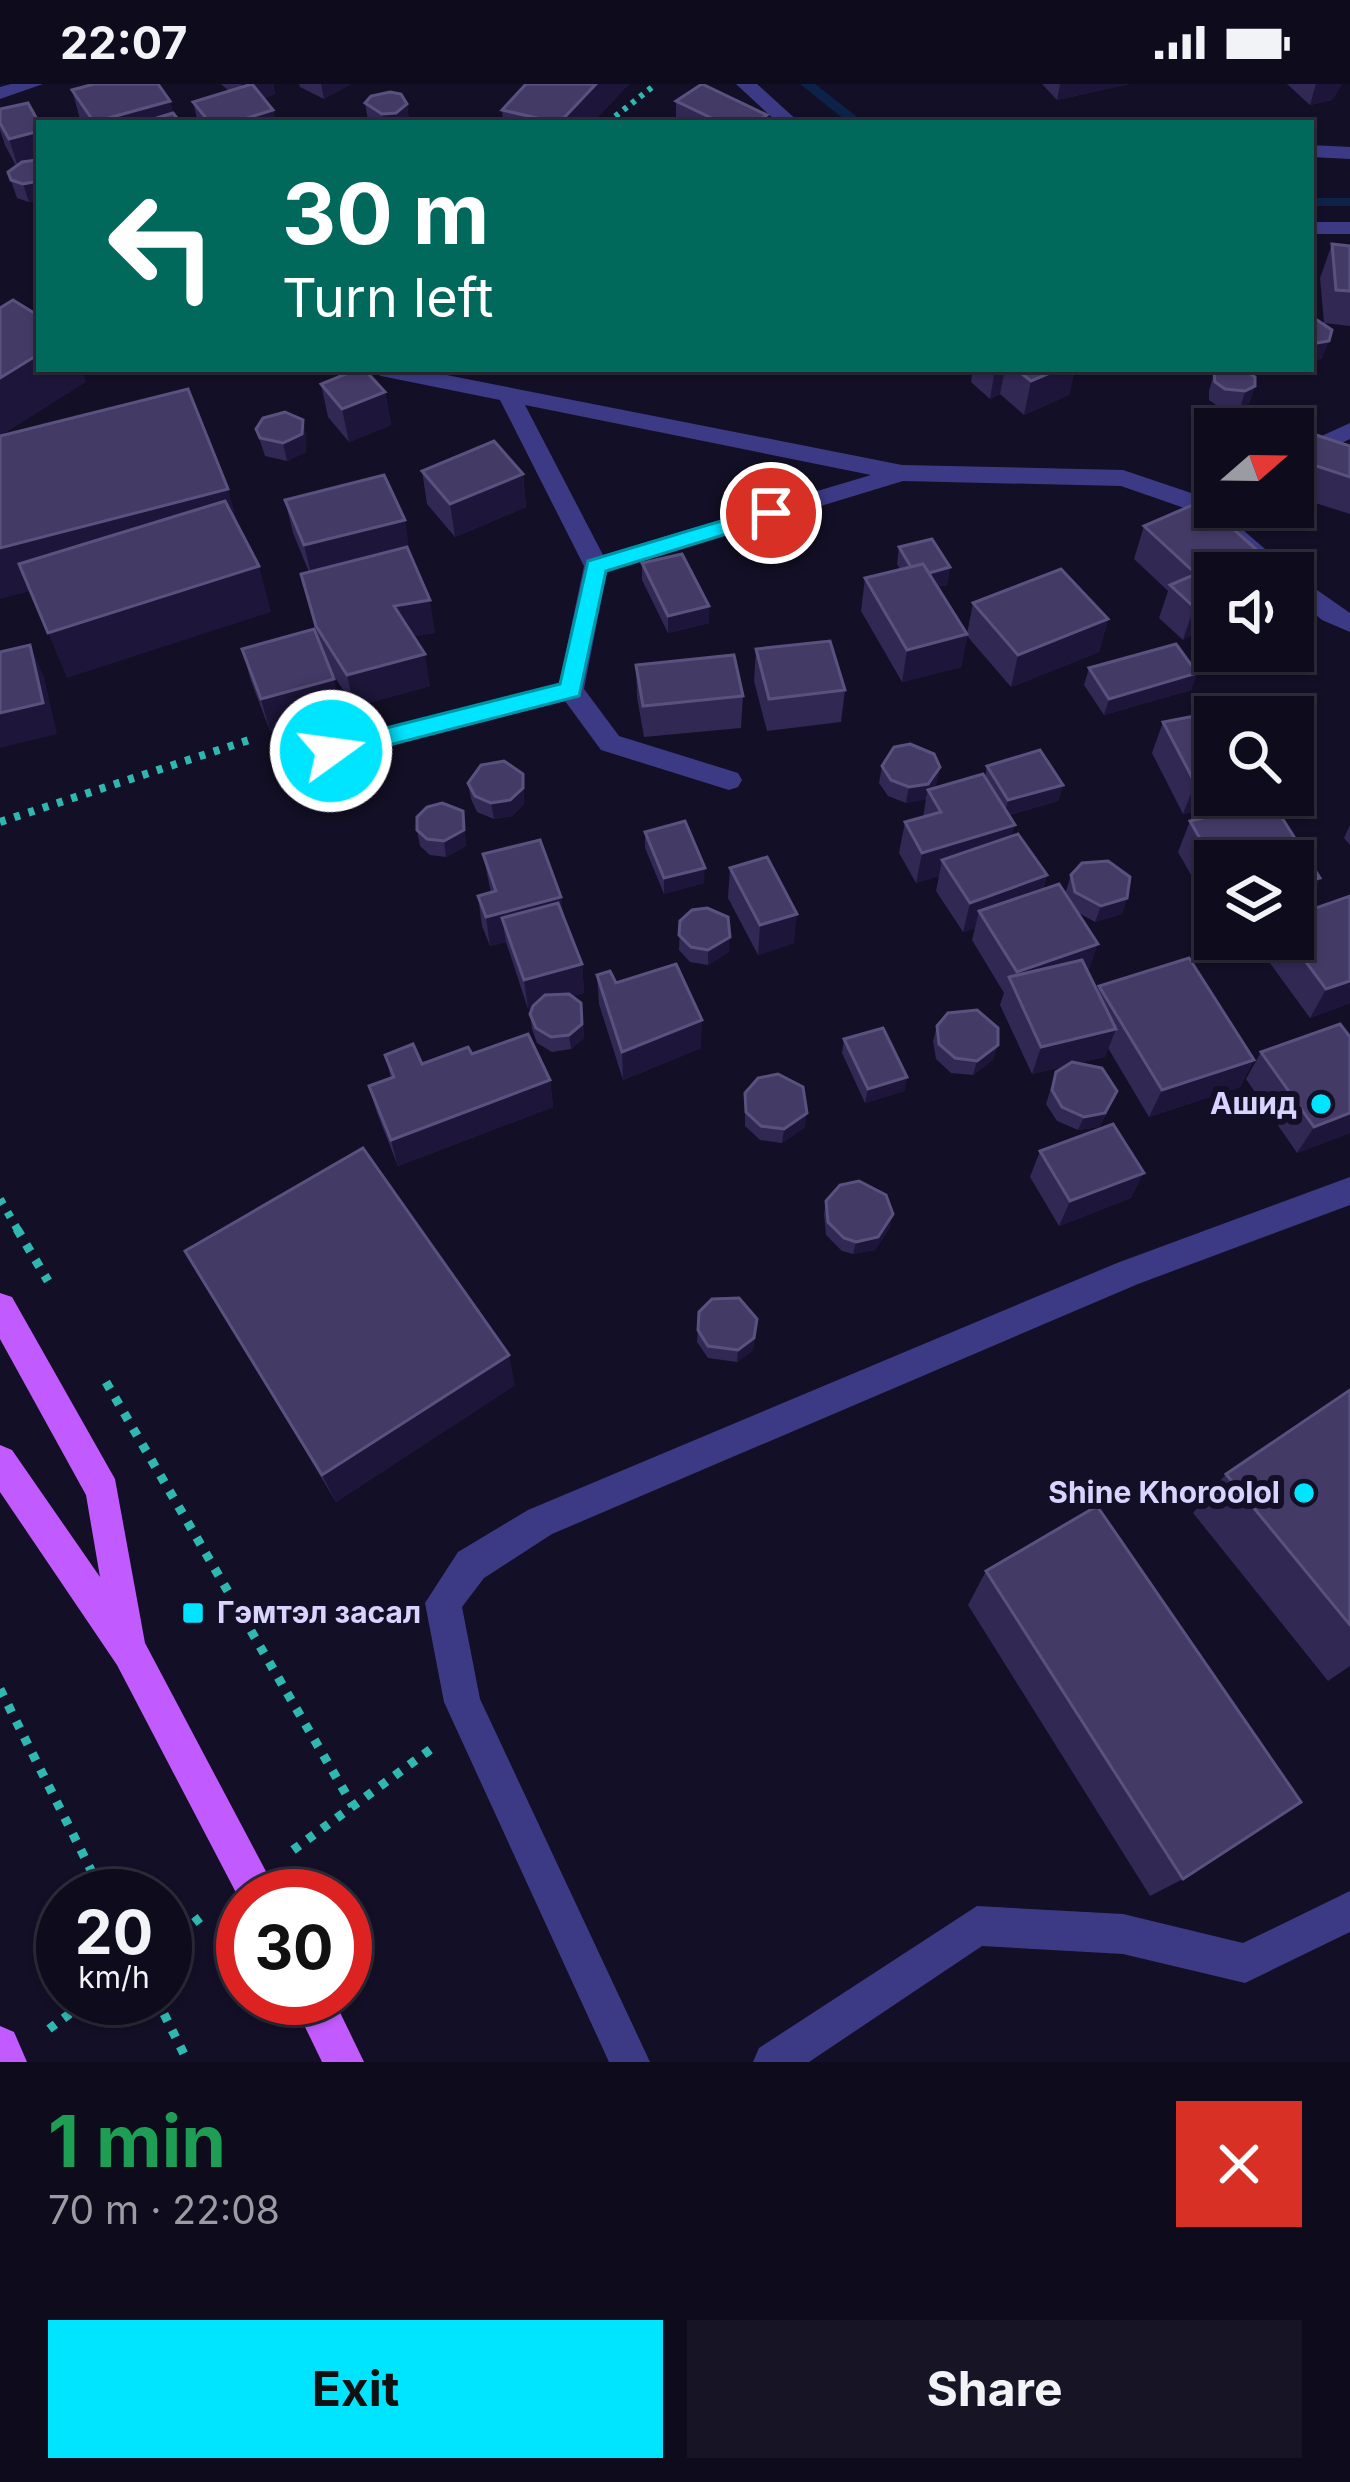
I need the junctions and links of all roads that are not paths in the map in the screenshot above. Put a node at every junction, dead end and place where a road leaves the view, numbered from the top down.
1 (32, 84) edge
2 (746, 84) edge
3 (0, 93) edge
4 (787, 120) edge
5 (1314, 152) edge
6 (1350, 153) edge
7 (1314, 228) edge
8 (1350, 228) edge
9 (396, 372) edge
10 (508, 394) junction
11 (1350, 430) edge
12 (1314, 448) edge
13 (902, 473) junction
14 (1194, 496) edge
15 (1236, 528) edge
16 (1260, 552) edge
17 (596, 566) junction
18 (1314, 600) edge
19 (1350, 623) edge
20 (571, 690) junction
21 (291, 761) road end
22 (729, 780) dead end
23 (1350, 1192) edge
24 (0, 1309) edge
25 (0, 1462) edge
26 (130, 1652) junction
27 (245, 1869) edge
28 (1350, 1911) edge
29 (325, 2025) edge
30 (0, 2046) edge
31 (7, 2062) edge
32 (344, 2062) edge
33 (630, 2062) edge
34 (773, 2062) edge

1 - 3 street
2 - 4 street
5 - 6 street
7 - 8 street
9 - 10 street
10 - 13 street
10 - 17 street
11 - 12 street
13 - 14 street
13 - 17 street
15 - 16 street
17 - 20 street
18 - 19 street
20 - 21 street
20 - 22 street
23 - 33 street
24 - 26 main road
25 - 26 main road
26 - 27 main road
28 - 34 street
29 - 32 main road
30 - 31 main road

